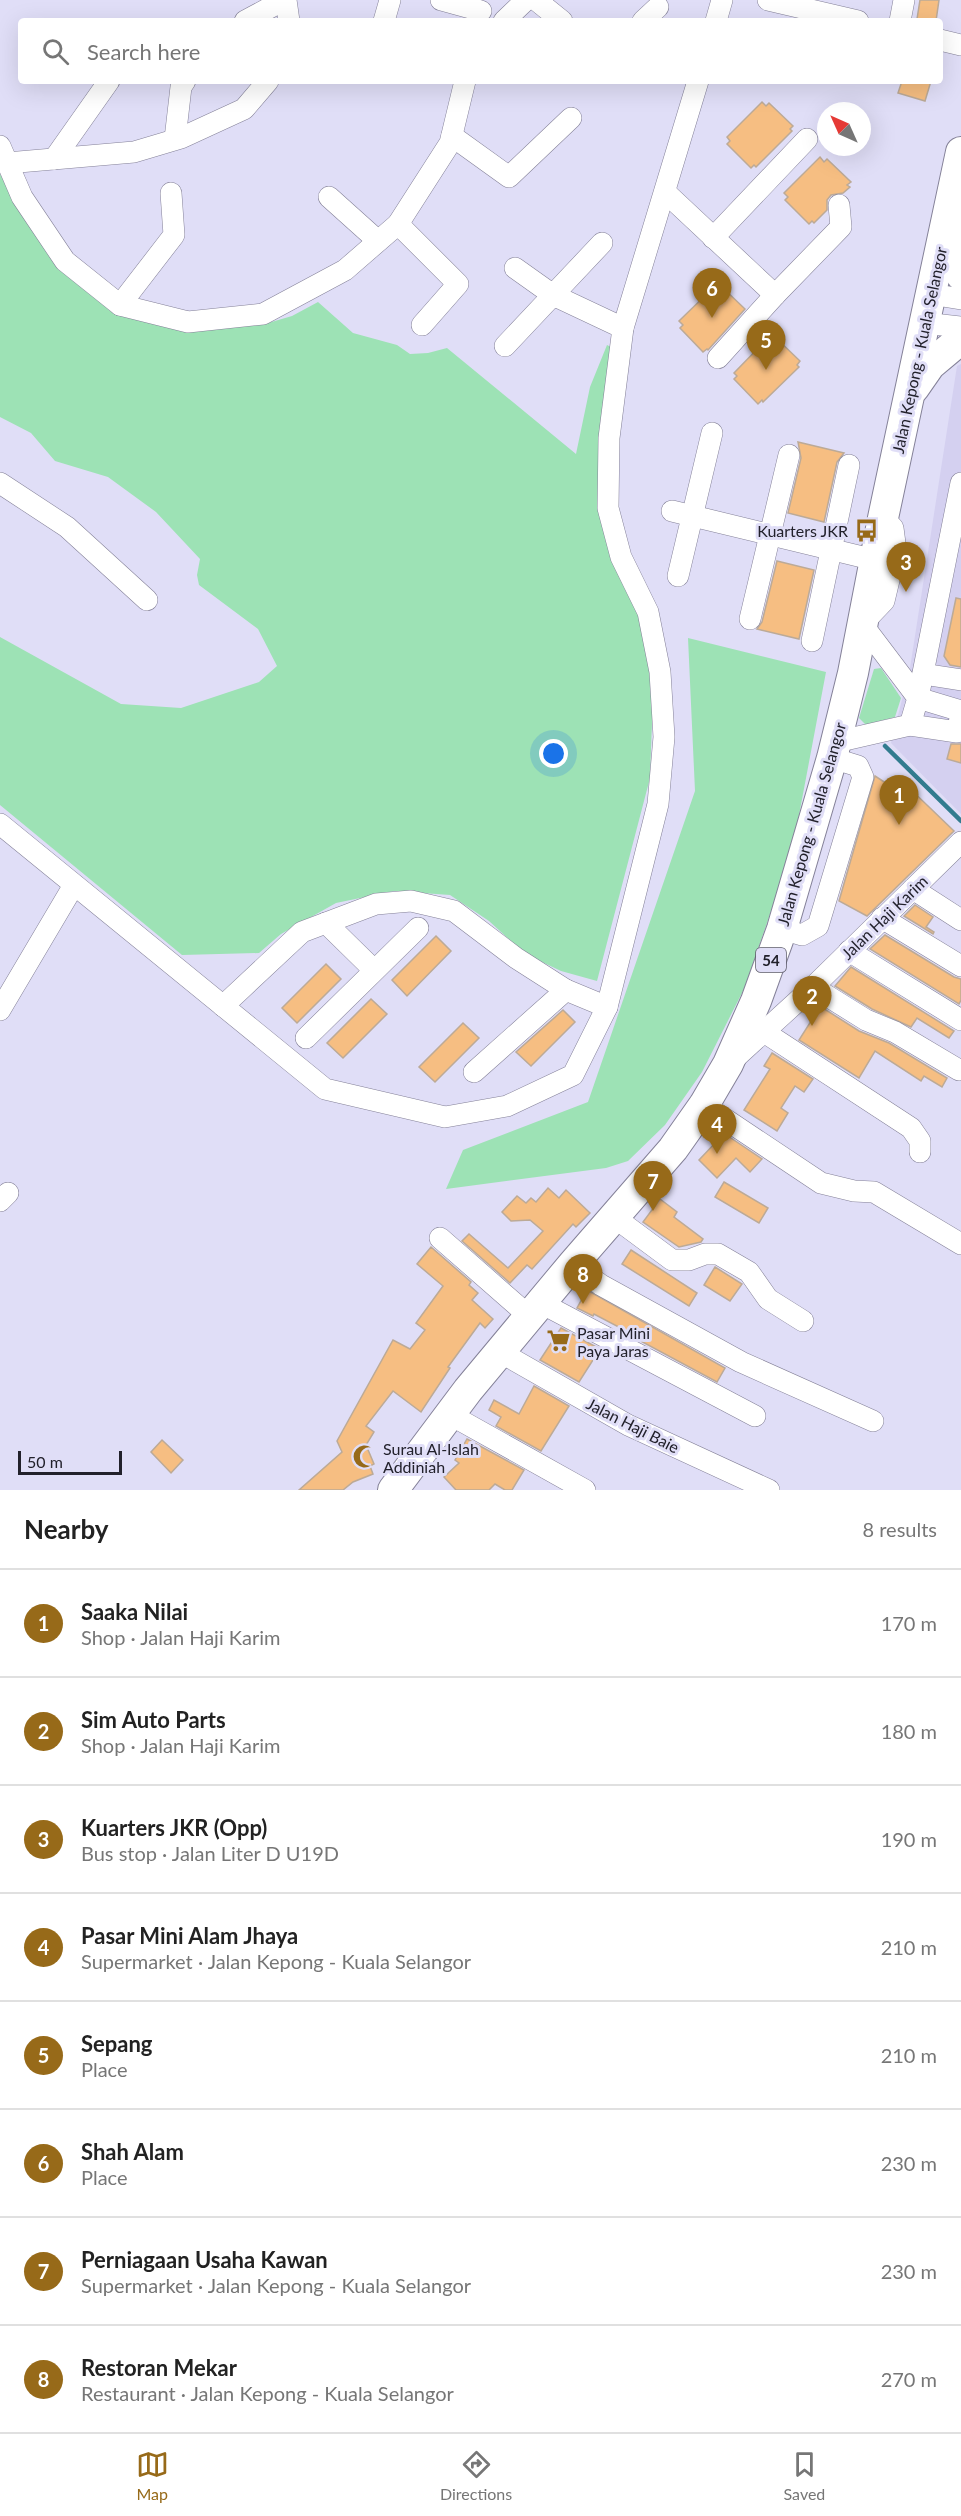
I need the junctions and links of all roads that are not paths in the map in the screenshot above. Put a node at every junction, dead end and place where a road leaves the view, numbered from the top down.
1 (285, 0) edge
2 (390, 0) edge
3 (441, 0) edge
4 (526, 0) edge
5 (536, 0) edge
6 (722, 0) edge
7 (768, 0) edge
8 (904, 0) edge
9 (482, 11) edge
10 (251, 18) edge
11 (288, 18) edge
12 (385, 18) edge
13 (507, 18) edge
14 (558, 18) edge
15 (717, 18) edge
16 (845, 18) edge
17 (901, 18) edge
18 (943, 41) edge
19 (961, 45) edge
20 (107, 84) edge
21 (183, 84) edge
22 (265, 84) edge
23 (464, 84) edge
24 (697, 84) edge
25 (571, 118) dead end
26 (452, 136) junction
27 (807, 139) dead end
28 (175, 140) junction
29 (961, 152) edge
30 (3, 155) edge
31 (54, 159) junction
32 (664, 192) junction
33 (171, 193) dead end
34 (329, 197) dead end
35 (839, 205) dead end
36 (946, 220) junction
37 (398, 224) junction
38 (713, 237) junction
39 (378, 241) junction
40 (602, 243) dead end
41 (515, 268) dead end
42 (961, 275) edge
43 (930, 294) junction
44 (775, 295) junction
45 (553, 296) junction
46 (961, 299) edge
47 (120, 305) junction
48 (924, 324) junction
49 (422, 325) dead end
50 (961, 327) edge
51 (623, 328) junction
52 (961, 339) edge
53 (505, 346) dead end
54 (718, 358) dead end
55 (908, 400) junction
56 (712, 433) dead end
57 (789, 455) dead end
58 (849, 465) dead end
59 (0, 483) edge
60 (960, 493) edge
61 (682, 514) junction
62 (883, 518) junction
63 (957, 524) edge
64 (770, 534) junction
65 (831, 549) junction
66 (875, 560) junction
67 (678, 576) dead end
68 (147, 600) dead end
69 (750, 619) dead end
70 (862, 624) junction
71 (812, 640) dead end
72 (922, 674) junction
73 (961, 680) edge
74 (918, 698) junction
75 (961, 713) edge
76 (910, 725) junction
77 (834, 750) junction
78 (0, 824) edge
79 (961, 842) edge
80 (74, 885) junction
81 (913, 889) junction
82 (956, 914) edge
83 (882, 918) junction
84 (326, 923) junction
85 (418, 928) dead end
86 (849, 951) junction
87 (961, 966) edge
88 (374, 970) junction
89 (813, 987) junction
90 (566, 990) junction
91 (224, 1006) junction
92 (606, 1007) junction
93 (0, 1010) edge
94 (961, 1020) edge
95 (764, 1032) junction
96 (306, 1038) dead end
97 (728, 1064) junction
98 (959, 1070) dead end
99 (474, 1072) dead end
100 (704, 1105) junction
101 (920, 1152) dead end
102 (614, 1217) junction
103 (440, 1238) dead end
104 (961, 1244) edge
105 (573, 1264) junction
106 (535, 1310) junction
107 (803, 1322) dead end
108 (500, 1352) junction
109 (449, 1414) junction
110 (755, 1416) dead end
111 (873, 1421) dead end
112 (393, 1490) edge
113 (585, 1490) edge
114 (769, 1490) edge

1 - 10 street
1 - 11 street
2 - 12 street
3 - 9 street
4 - 13 street
5 - 14 street
6 - 15 street
7 - 16 street
8 - 17 street
18 - 19 street
20 - 31 street
21 - 28 street
22 - 28 street
23 - 26 street
24 - 32 street
25 - 26 street
26 - 37 street
27 - 38 street
28 - 31 street
29 - 36 highway, Jalan Kepong - Kuala Selangor / 54
30 - 31 street
30 - 47 street
32 - 38 street
32 - 51 street
33 - 47 street
34 - 39 street
35 - 44 street
36 - 42 highway
36 - 43 highway, Jalan Kepong - Kuala Selangor / 54
37 - 39 street
37 - 49 street
38 - 44 street
39 - 47 street
40 - 45 street
41 - 45 street
43 - 46 street
43 - 48 highway, Jalan Kepong - Kuala Selangor / 54
44 - 54 street
45 - 51 street
45 - 53 street
48 - 50 street
48 - 55 highway, Jalan Kepong - Kuala Selangor / 54
51 - 92 street
52 - 55 highway
55 - 62 highway, Jalan Kepong - Kuala Selangor / 54
56 - 61 street
57 - 64 street
58 - 65 street
59 - 68 street
60 - 63 street
61 - 64 street
61 - 67 street
62 - 66 highway, Jalan Kepong - Kuala Selangor / 54
62 - 70 street
63 - 72 street
64 - 65 street
64 - 69 street
65 - 66 street
65 - 71 street
66 - 70 highway, Jalan Kepong - Kuala Selangor / 54
70 - 74 street
70 - 77 highway, Jalan Kepong - Kuala Selangor / 54
72 - 73 street
72 - 74 street
74 - 75 street
74 - 76 street
75 - 76 street
76 - 77 street
77 - 97 highway, Jalan Kepong - Kuala Selangor / 54
78 - 80 street
79 - 81 street, Jalan Haji Karim
80 - 91 street
80 - 93 street
81 - 82 street
81 - 83 street, Jalan Haji Karim
83 - 86 street, Jalan Haji Karim
83 - 87 street
84 - 88 street
84 - 90 street
84 - 91 street
85 - 88 street
86 - 89 street, Jalan Haji Karim
86 - 94 street
88 - 96 street
89 - 95 street, Jalan Haji Karim
89 - 98 street
90 - 92 street
90 - 99 street
91 - 92 street
95 - 97 street, Jalan Haji Karim
95 - 101 street
97 - 100 highway, Jalan Kepong - Kuala Selangor / 54
100 - 102 highway, Jalan Kepong - Kuala Selangor / 54
100 - 104 street
102 - 105 highway, Jalan Kepong - Kuala Selangor / 54
102 - 107 street
103 - 106 street
105 - 106 highway, Jalan Kepong - Kuala Selangor / 54
105 - 111 street
106 - 108 highway, Jalan Kepong - Kuala Selangor / 54
106 - 110 street
108 - 109 highway, Jalan Kepong - Kuala Selangor / 54
108 - 114 street, Jalan Haji Baie
109 - 112 highway, Jalan Kepong - Kuala Selangor / 54
109 - 113 street

